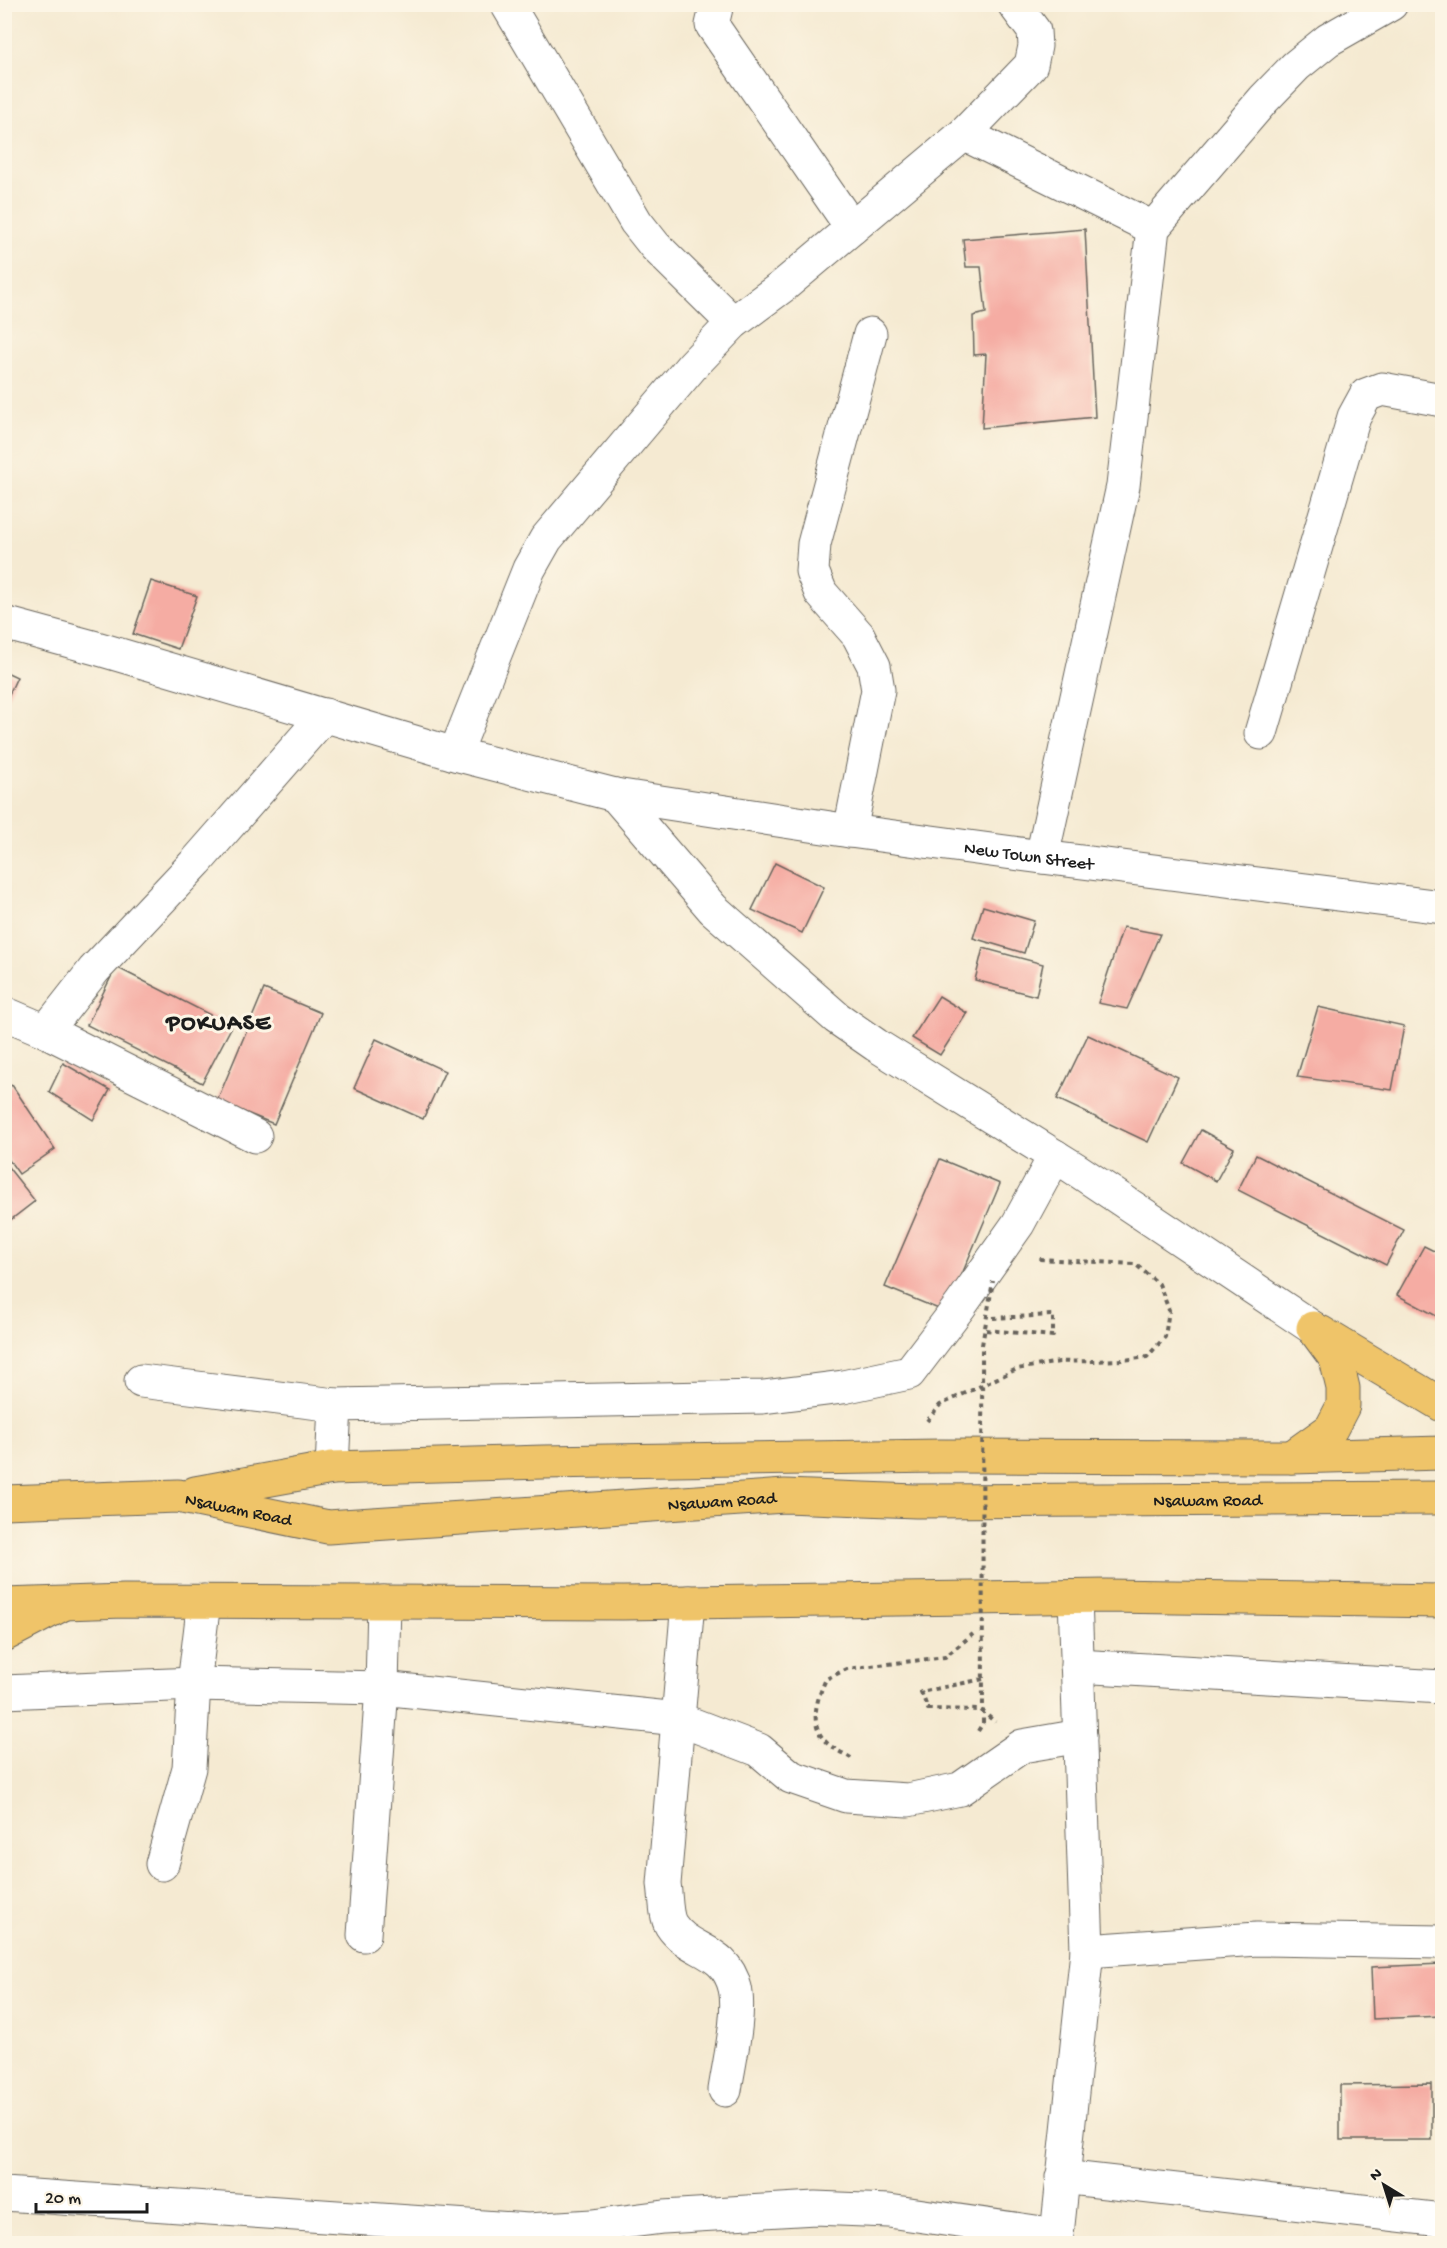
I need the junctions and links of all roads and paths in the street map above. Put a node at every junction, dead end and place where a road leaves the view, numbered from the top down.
1 (507, 4) edge
2 (717, 4) edge
3 (1014, 4) edge
4 (1391, 4) edge
5 (964, 134) junction
6 (852, 228) junction
7 (1153, 228) junction
8 (733, 323) junction
9 (870, 334) dead end
10 (1443, 400) edge
11 (4, 623) edge
12 (325, 715) junction
13 (1261, 733) dead end
14 (455, 753) junction
15 (615, 795) junction
16 (850, 831) junction
17 (1042, 857) junction
18 (1443, 907) edge
19 (4, 1013) edge
20 (45, 1031) junction
21 (255, 1136) dead end
22 (1055, 1156) junction
23 (1037, 1258) dead end
24 (999, 1272) dead end
25 (998, 1319) dead end
26 (1313, 1328) junction
27 (985, 1330) junction
28 (141, 1381) dead end
29 (335, 1405) junction
30 (1443, 1406) edge
31 (1443, 1453) edge
32 (899, 1457) junction
33 (1292, 1457) junction
34 (332, 1468) junction
35 (178, 1496) junction
36 (1443, 1498) edge
37 (4, 1502) edge
38 (1075, 1597) junction
39 (1018, 1598) junction
40 (1443, 1600) edge
41 (204, 1601) junction
42 (384, 1602) junction
43 (688, 1602) junction
44 (63, 1604) junction
45 (4, 1605) edge
46 (4, 1635) edge
47 (1077, 1666) junction
48 (983, 1680) junction
49 (194, 1684) junction
50 (1443, 1687) edge
51 (382, 1688) junction
52 (4, 1692) edge
53 (981, 1710) dead end
54 (678, 1719) junction
55 (978, 1732) dead end
56 (1080, 1736) junction
57 (855, 1760) dead end
58 (162, 1864) dead end
59 (364, 1935) dead end
60 (1443, 1942) edge
61 (1087, 1951) junction
62 (725, 2090) dead end
63 (1062, 2177) junction
64 (4, 2194) edge
65 (1443, 2220) edge
66 (1056, 2239) edge

1 - 8 street
2 - 6 street
3 - 5 street
4 - 7 street
5 - 6 street
5 - 7 street
6 - 8 street
7 - 17 street
8 - 14 street
9 - 16 street
10 - 13 street
11 - 12 street, New Town Street
12 - 14 street, New Town Street
12 - 20 street
14 - 15 street, New Town Street
15 - 16 street, New Town Street
15 - 22 street
16 - 17 street, New Town Street
17 - 18 street, New Town Street
19 - 20 street
20 - 21 street
22 - 26 street
22 - 29 street
23 - 32 path
24 - 27 path, bridge
25 - 27 path
26 - 30 main road
26 - 33 main road
27 - 48 path, bridge
28 - 29 street
29 - 34 street
31 - 33 main road
32 - 33 main road
32 - 34 main road
34 - 35 main road
35 - 36 main road, Nsawam Road
35 - 37 main road, Nsawam Road
38 - 39 main road
38 - 40 main road
38 - 47 street
39 - 43 main road
39 - 57 path
41 - 42 main road
41 - 44 main road
41 - 49 street
42 - 43 main road
42 - 51 street
43 - 54 street
44 - 45 main road
44 - 46 main road
47 - 50 street
47 - 56 street
48 - 53 path
48 - 55 path, bridge
49 - 51 street
49 - 52 street
49 - 58 street
51 - 54 street
51 - 59 street
54 - 56 street
54 - 62 street
56 - 61 street
60 - 61 street
61 - 63 street
63 - 65 street
63 - 66 street
64 - 66 street

